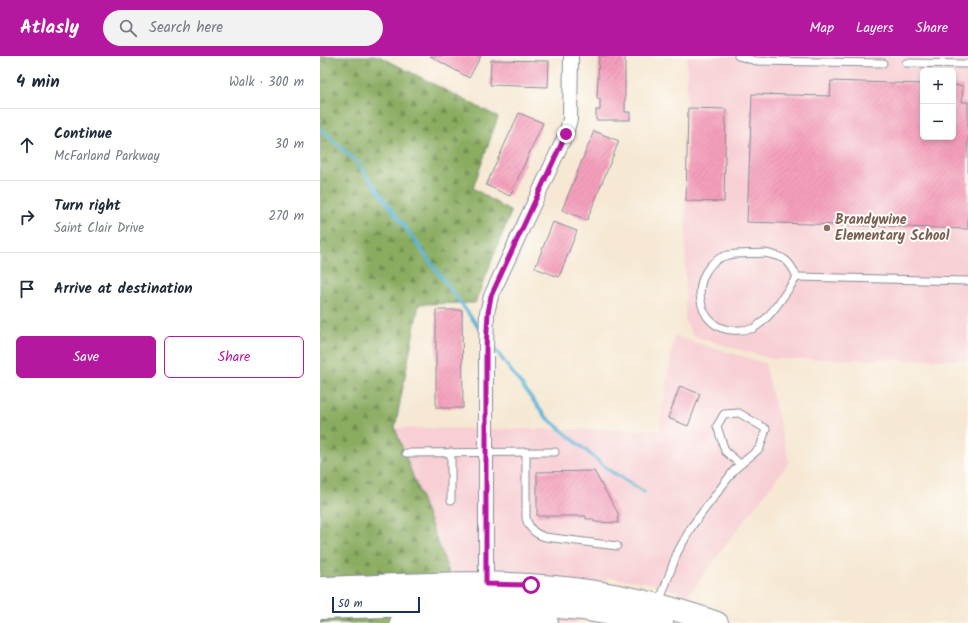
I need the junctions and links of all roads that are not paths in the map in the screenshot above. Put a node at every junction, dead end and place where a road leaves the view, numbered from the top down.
1 (571, 56) edge
2 (738, 56) edge
3 (882, 63) dead end
4 (906, 63) dead end
5 (968, 64) edge
6 (797, 277) junction
7 (968, 281) edge
8 (451, 452) junction
9 (487, 452) junction
10 (526, 452) junction
11 (555, 452) dead end
12 (406, 453) dead end
13 (740, 464) junction
14 (451, 500) dead end
15 (617, 546) dead end
16 (320, 588) edge
17 (320, 608) edge
18 (486, 608) edge
19 (660, 614) edge
20 (401, 623) edge
21 (547, 623) edge
22 (717, 623) edge

1 - 9 street
2 - 3 lane
4 - 5 lane
6 - 6 lane
6 - 7 lane
8 - 9 lane
8 - 12 lane
8 - 14 lane
9 - 10 lane
9 - 18 street
10 - 11 lane
10 - 15 lane
13 - 13 lane
13 - 19 lane
16 - 18 main road
17 - 18 main road
18 - 19 main road
18 - 20 main road
18 - 21 main road
19 - 22 main road

